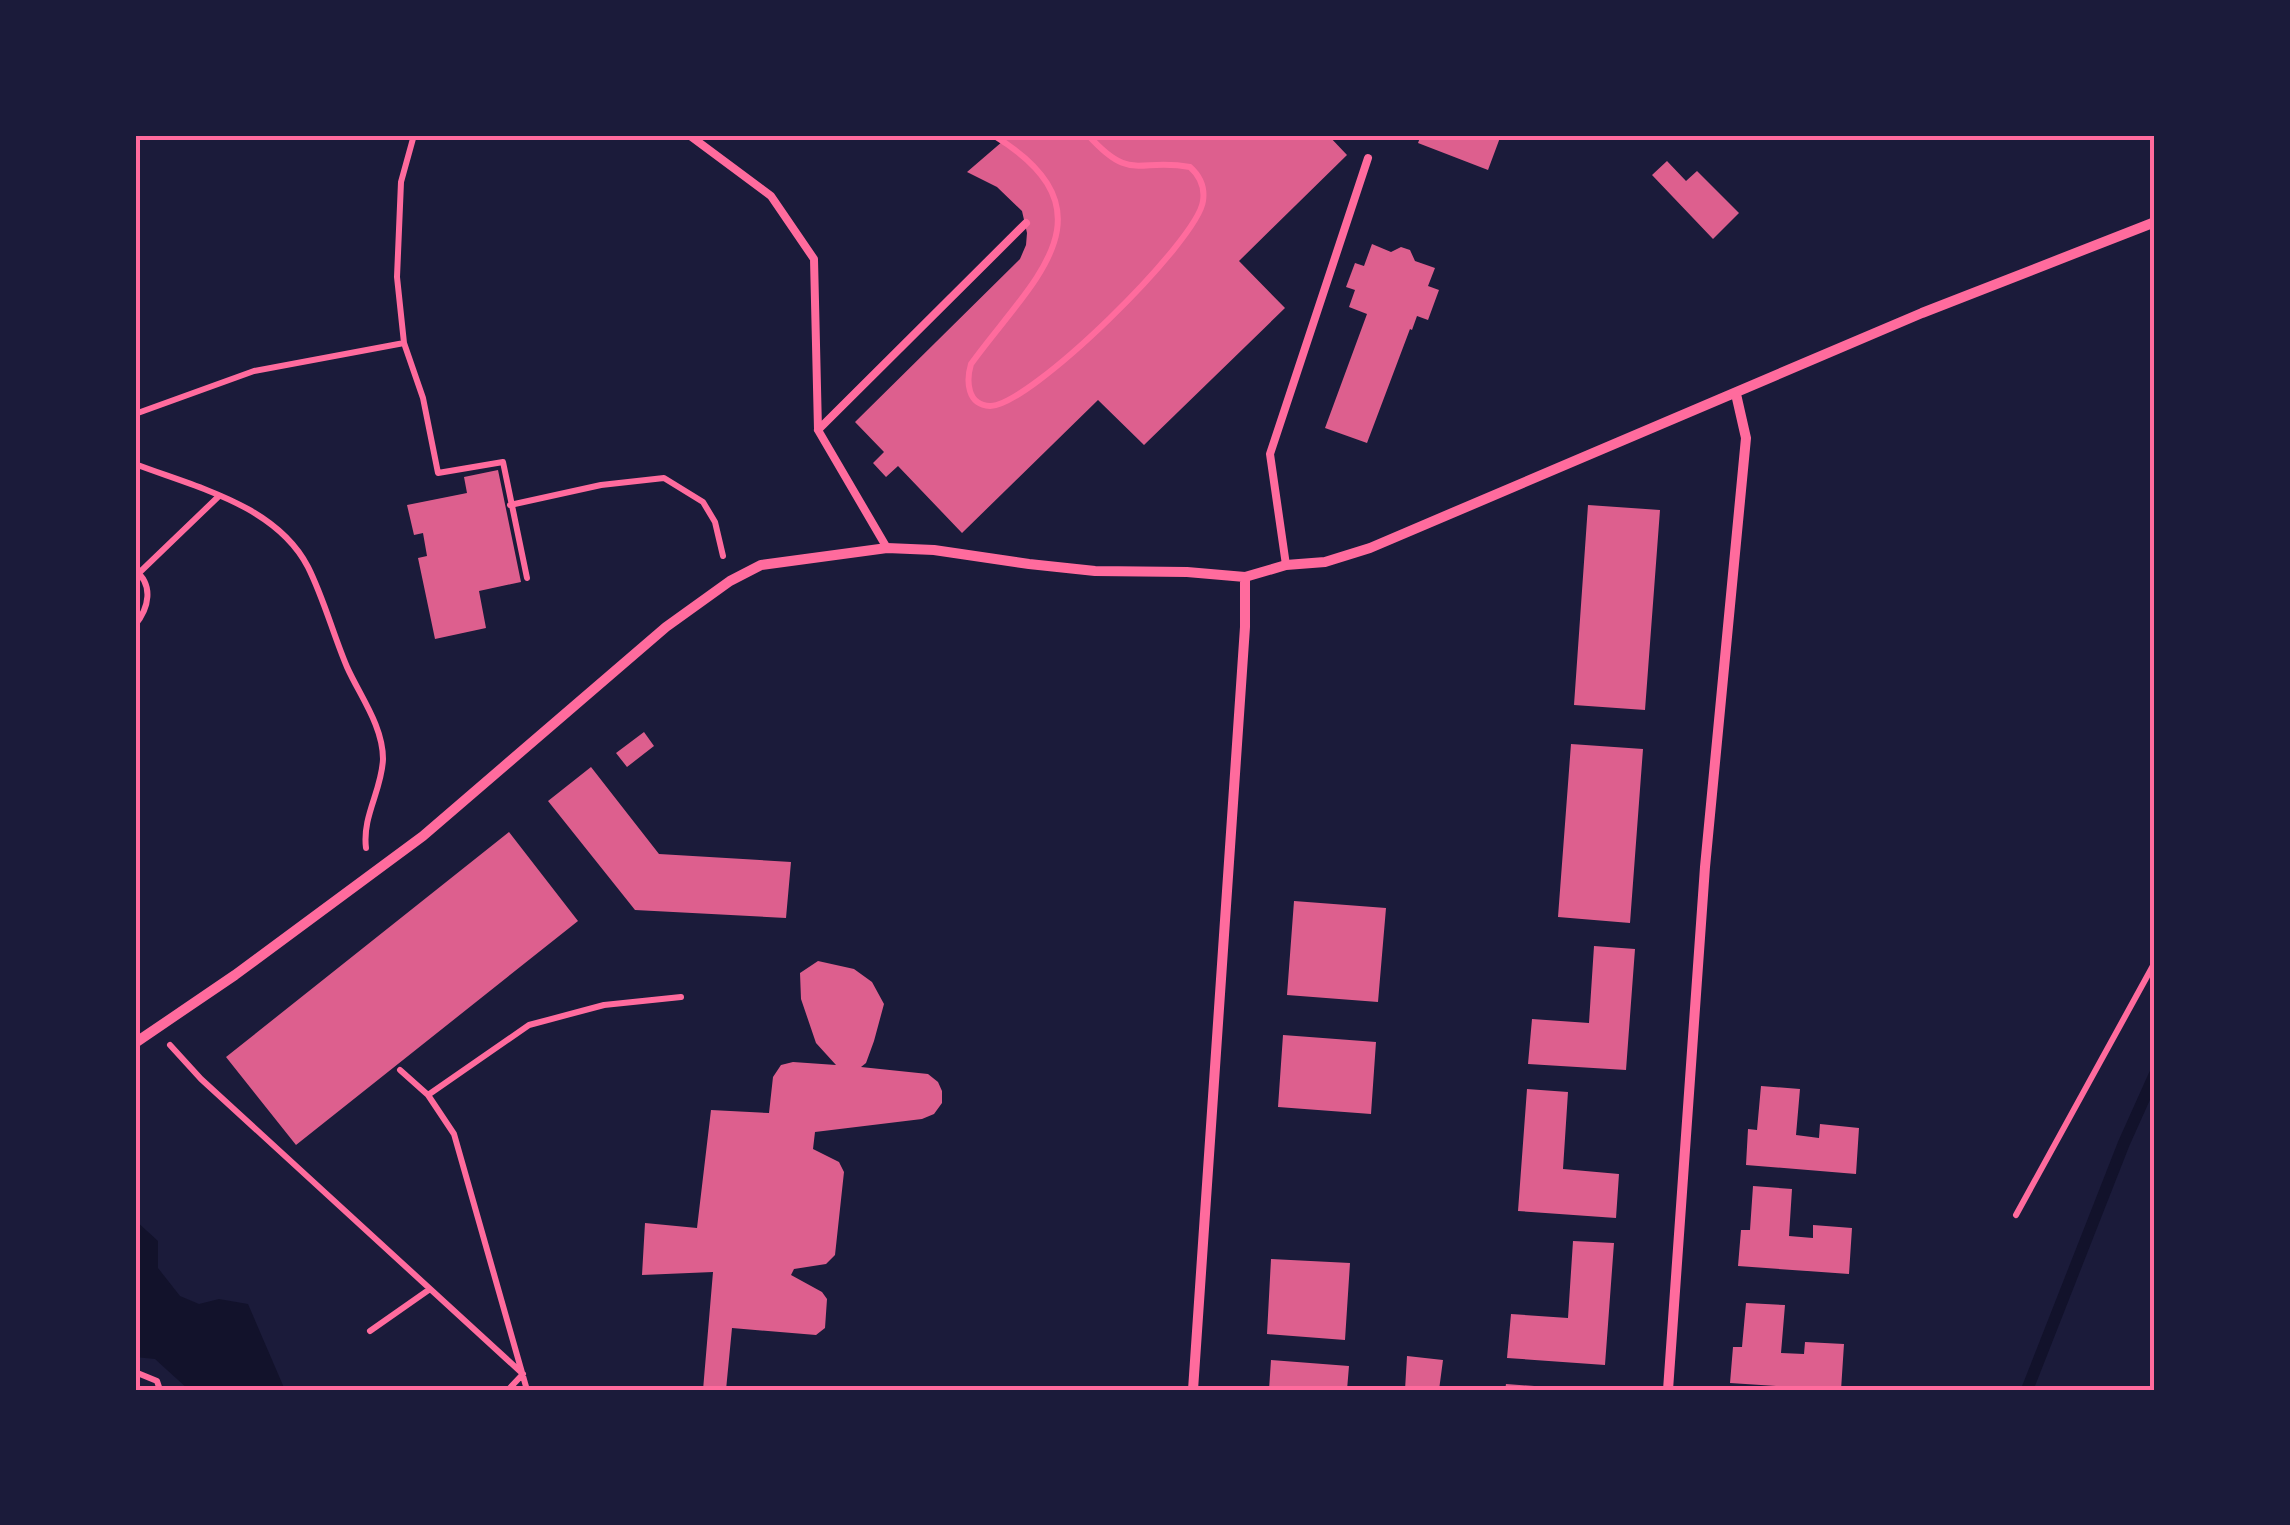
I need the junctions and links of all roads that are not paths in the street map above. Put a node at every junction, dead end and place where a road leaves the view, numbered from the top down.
1 (689, 135) edge
2 (1368, 158) dead end
3 (1026, 222) dead end
4 (2155, 222) edge
5 (1736, 394) junction
6 (818, 430) junction
7 (887, 548) junction
8 (1286, 566) junction
9 (1245, 577) junction
10 (135, 1042) edge
11 (1193, 1390) edge
12 (1668, 1390) edge

1 - 6 lane
2 - 8 lane
3 - 6 lane
4 - 5 street
5 - 8 street
5 - 12 street
6 - 7 lane
7 - 9 street
7 - 10 street
8 - 9 street
9 - 11 street

